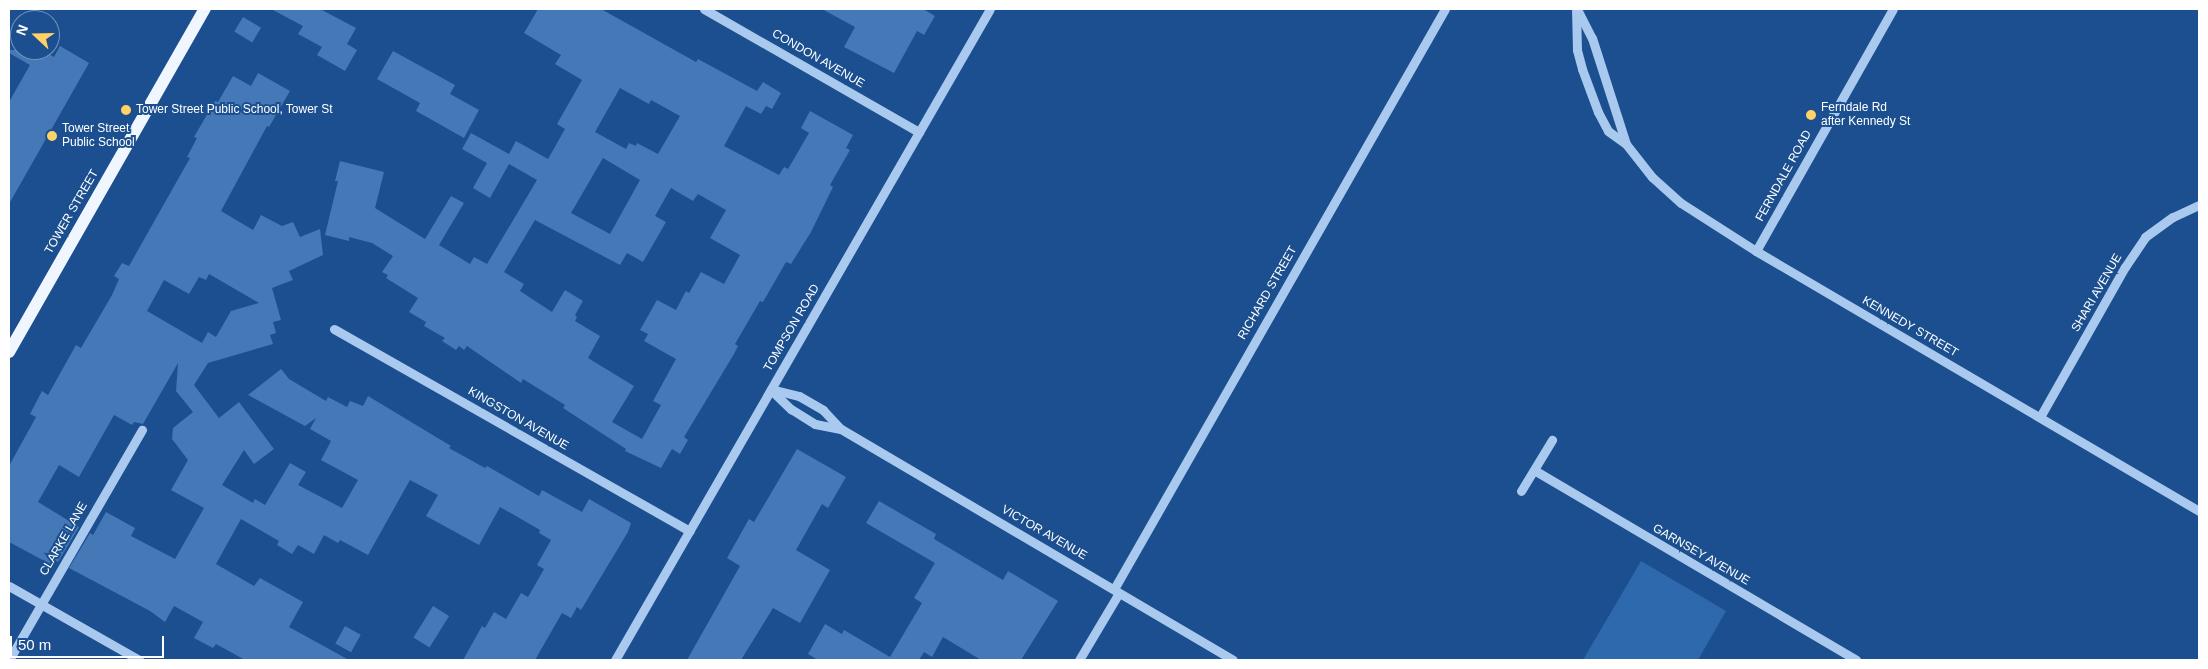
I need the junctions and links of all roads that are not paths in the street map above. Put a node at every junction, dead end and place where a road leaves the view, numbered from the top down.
1 (205, 9) edge
2 (704, 9) edge
3 (990, 9) edge
4 (1445, 9) edge
5 (1893, 9) edge
6 (919, 132) junction
7 (1626, 144) junction
8 (2199, 205) edge
9 (1756, 251) junction
10 (334, 329) dead end
11 (9, 352) edge
12 (771, 389) junction
13 (2040, 417) junction
14 (841, 429) junction
15 (142, 430) dead end
16 (1552, 440) dead end
17 (1534, 470) junction
18 (1521, 491) dead end
19 (2199, 511) edge
20 (690, 531) junction
21 (9, 586) edge
22 (1116, 591) junction
23 (41, 604) junction
24 (1845, 657) edge
25 (9, 660) edge
26 (139, 660) edge
27 (616, 660) edge
28 (1079, 660) edge
29 (1233, 660) edge
30 (1856, 660) edge

1 - 11 main road, TOWER STREET
2 - 6 street, CONDON AVENUE
3 - 6 street, TOMPSON ROAD
4 - 22 street, RICHARD STREET
5 - 9 street, FERNDALE ROAD
6 - 12 street, TOMPSON ROAD
7 - 7 street, KENNEDY STREET
7 - 9 street, KENNEDY STREET
8 - 13 street, SHARI AVENUE
9 - 13 street, KENNEDY STREET
10 - 20 street, KINGSTON AVENUE
12 - 14 street, VICTOR AVENUE
12 - 14 street, VICTOR AVENUE
12 - 20 street, TOMPSON ROAD
13 - 19 street, KENNEDY STREET
14 - 22 street, VICTOR AVENUE
15 - 23 street, CLARKE LANE
16 - 17 street
17 - 18 street
17 - 24 street, GARNSEY AVENUE
20 - 27 street, TOMPSON ROAD
21 - 23 street
22 - 28 street, RICHARD STREET
22 - 29 street, VICTOR AVENUE
23 - 25 street, CLARKE LANE
23 - 26 street
24 - 30 street, GARNSEY AVENUE

